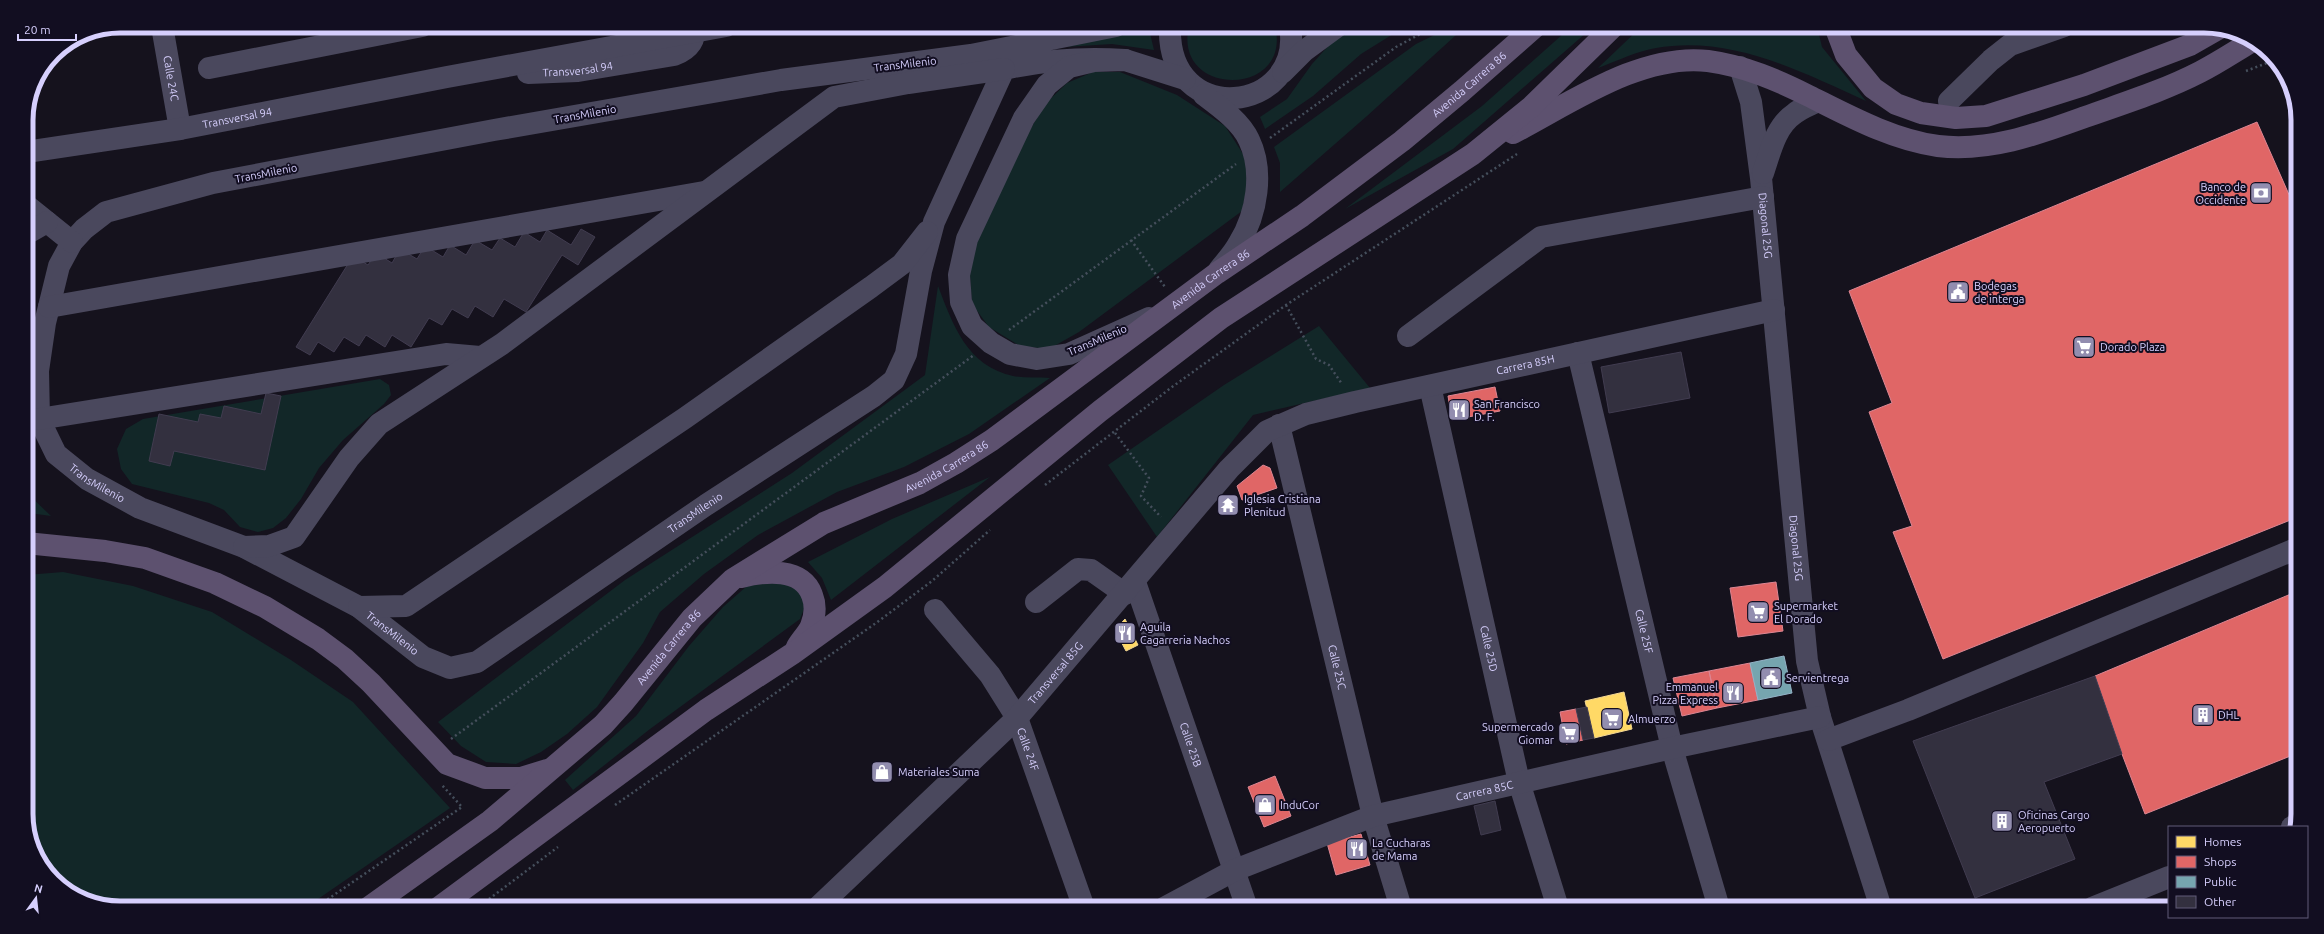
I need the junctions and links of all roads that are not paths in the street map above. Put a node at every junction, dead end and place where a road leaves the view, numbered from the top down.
1 (163, 33) edge
2 (386, 33) edge
3 (693, 33) edge
4 (1080, 33) edge
5 (1170, 33) edge
6 (1291, 33) edge
7 (1328, 33) edge
8 (1528, 33) edge
9 (1607, 33) edge
10 (1838, 33) edge
11 (2044, 33) edge
12 (2210, 34) edge
13 (2247, 44) edge
14 (1125, 60) junction
15 (1740, 67) junction
16 (209, 68) dead end
17 (1004, 69) junction
18 (1278, 77) junction
19 (1193, 85) junction
20 (1818, 101) junction
21 (1949, 101) dead end
22 (180, 129) junction
23 (33, 151) edge
24 (1473, 154) junction
25 (1762, 188) junction
26 (708, 191) junction
27 (33, 211) edge
28 (47, 222) junction
29 (934, 222) junction
30 (33, 230) edge
31 (72, 242) junction
32 (1217, 273) junction
33 (1173, 306) junction
34 (49, 307) junction
35 (1774, 310) junction
36 (1408, 336) dead end
37 (1578, 353) junction
38 (480, 358) junction
39 (1430, 386) junction
40 (39, 419) junction
41 (1279, 425) junction
42 (33, 544) edge
43 (244, 547) junction
44 (2291, 551) edge
45 (733, 579) junction
46 (1130, 588) junction
47 (1036, 602) dead end
48 (359, 607) junction
49 (935, 610) dead end
50 (792, 654) junction
51 (1820, 717) junction
52 (1017, 718) junction
53 (1828, 740) junction
54 (1672, 748) junction
55 (553, 768) junction
56 (1519, 782) junction
57 (1373, 816) junction
58 (1235, 870) junction
59 (2168, 877) edge
60 (378, 901) edge
61 (447, 901) edge
62 (823, 901) edge
63 (1082, 901) edge
64 (1177, 901) edge
65 (1245, 901) edge
66 (1399, 901) edge
67 (1556, 901) edge
68 (1717, 901) edge
69 (1880, 901) edge
70 (2109, 901) edge

1 - 22 street, Calle 24C
2 - 16 street
3 - 22 street, Transversal 94
4 - 31 street, TransMilenio
5 - 19 street
6 - 18 street
7 - 18 street
8 - 32 main road, Avenida Carrera 86
9 - 24 main road
10 - 12 main road
11 - 21 street
13 - 20 main road
14 - 17 street, TransMilenio
14 - 19 street, TransMilenio
14 - 33 street, TransMilenio
15 - 20 main road
15 - 24 main road
15 - 25 street, Diagonal 25G
17 - 26 street, TransMilenio
17 - 29 street, TransMilenio
18 - 19 street
19 - 32 street, TransMilenio
20 - 25 street, Diagonal 25G
22 - 23 street, Transversal 94
24 - 50 main road
25 - 35 street, Diagonal 25G
25 - 36 street
26 - 34 street, TransMilenio
26 - 38 street, TransMilenio
27 - 28 street
28 - 30 street
28 - 31 street
29 - 48 street, TransMilenio
29 - 48 street, TransMilenio
31 - 34 street, TransMilenio
32 - 33 main road, Avenida Carrera 86
33 - 45 main road, Avenida Carrera 86
34 - 40 street, TransMilenio
35 - 37 street, Carrera 85H
35 - 51 street, Diagonal 25G
37 - 39 street, Carrera 85H
37 - 54 street, Calle 25F
38 - 40 street
38 - 43 street, TransMilenio
39 - 41 street, Carrera 85H
39 - 56 street, Calle 25D
40 - 43 street, TransMilenio
41 - 46 street, Transversal 85G
41 - 57 street, Calle 25C
42 - 55 main road
43 - 48 street, TransMilenio
44 - 53 street
45 - 50 main road
45 - 55 main road, Avenida Carrera 86
46 - 47 street
46 - 52 street, Transversal 85G
46 - 58 street, Calle 25B
49 - 52 street, Calle 24F
50 - 61 main road
51 - 53 street, Diagonal 25G
51 - 54 street, Carrera 85C
52 - 62 street, Transversal 85G
52 - 63 street, Calle 24F
53 - 69 street, Diagonal 25G
54 - 56 street, Carrera 85C
54 - 68 street, Calle 25F
55 - 60 main road, Avenida Carrera 86
56 - 57 street, Carrera 85C
56 - 67 street, Calle 25D
57 - 58 street, Carrera 85C
57 - 66 street, Calle 25C
58 - 64 street, Carrera 85C
58 - 65 street, Calle 25B
59 - 70 street

